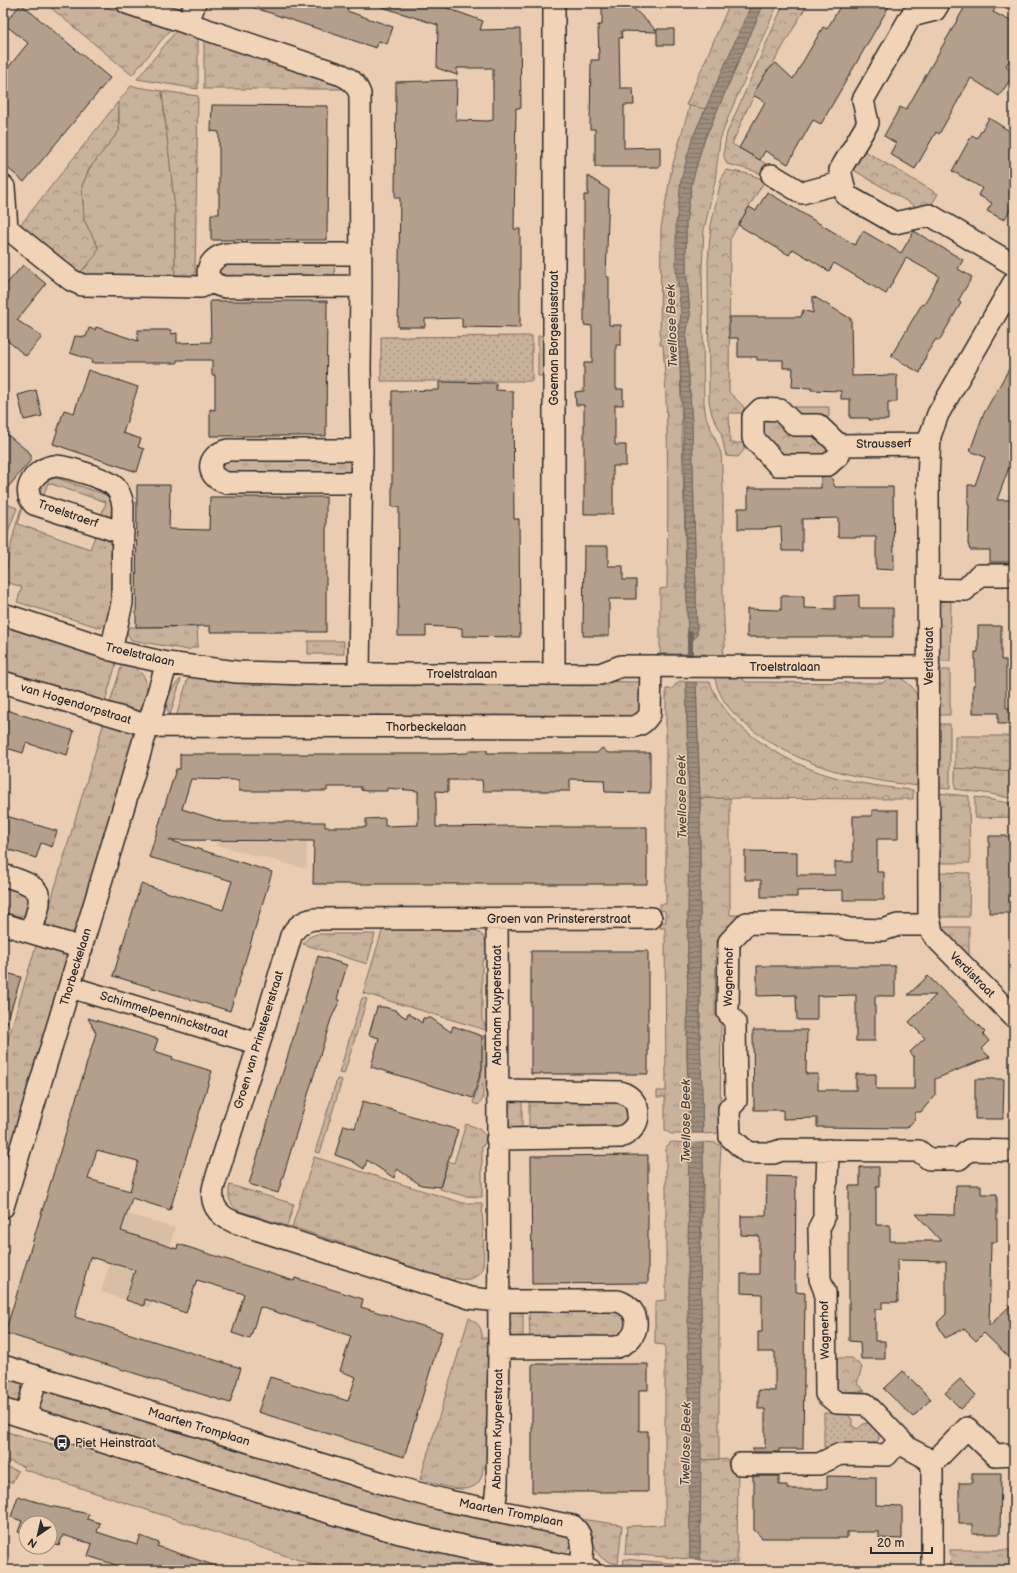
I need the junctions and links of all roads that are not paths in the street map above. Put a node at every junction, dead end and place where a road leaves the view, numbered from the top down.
1 (127, 3) edge
2 (195, 3) edge
3 (554, 3) edge
4 (939, 3) edge
5 (188, 23) junction
6 (772, 175) dead end
7 (843, 182) junction
8 (3, 186) edge
9 (5, 229) edge
10 (361, 254) junction
11 (1014, 265) edge
12 (211, 282) junction
13 (1014, 282) edge
14 (361, 286) junction
15 (929, 444) junction
16 (839, 445) dead end
17 (362, 450) junction
18 (362, 483) junction
19 (123, 533) dead end
20 (1014, 575) edge
21 (929, 589) junction
22 (3, 614) edge
23 (111, 650) junction
24 (167, 663) junction
25 (651, 666) junction
26 (929, 667) junction
27 (359, 674) junction
28 (554, 674) junction
29 (3, 682) edge
30 (148, 726) junction
31 (3, 875) edge
32 (651, 918) dead end
33 (497, 919) junction
34 (3, 924) edge
35 (930, 925) junction
36 (31, 932) junction
37 (82, 948) junction
38 (70, 987) junction
39 (1014, 1017) edge
40 (259, 1044) junction
41 (497, 1090) junction
42 (497, 1139) junction
43 (828, 1150) junction
44 (1014, 1151) edge
45 (9, 1165) edge
46 (3, 1207) edge
47 (498, 1301) junction
48 (499, 1348) junction
49 (3, 1366) edge
50 (37, 1377) junction
51 (3, 1410) edge
52 (25, 1417) junction
53 (900, 1440) junction
54 (1014, 1454) edge
55 (740, 1464) dead end
56 (932, 1464) junction
57 (494, 1511) junction
58 (584, 1570) edge
59 (932, 1570) edge

1 - 5 street
2 - 5 street
3 - 28 street, Goeman Borgesiusstraat
4 - 7 street
5 - 10 street
6 - 7 street
7 - 11 street
8 - 9 street
9 - 12 street
10 - 12 street
10 - 14 street
12 - 14 street
13 - 15 street, Verdistraat
14 - 17 street
15 - 16 street, Strausserf
15 - 21 street, Verdistraat
17 - 18 street
17 - 18 street
18 - 27 street
19 - 23 street
20 - 21 street
21 - 26 street, Verdistraat
22 - 23 street, Troelstralaan
23 - 24 street, Troelstralaan
24 - 27 street, Troelstralaan
24 - 30 street, Thorbeckelaan
25 - 26 street, Troelstralaan
25 - 28 street, Troelstralaan
25 - 30 street, Thorbeckelaan
26 - 35 street, Verdistraat
27 - 28 street, Troelstralaan
29 - 30 street, van Hogendorpstraat
30 - 37 street, Thorbeckelaan
31 - 36 street
32 - 33 street, Groen van Prinstererstraat
33 - 40 street, Groen van Prinstererstraat
33 - 41 street, Abraham Kuyperstraat
34 - 36 street
35 - 39 street, Verdistraat
35 - 43 street, Wagnerhof
36 - 37 street
37 - 38 street, Thorbeckelaan
38 - 40 street, Schimmelpenninckstraat
38 - 45 street, Thorbeckelaan
40 - 47 street, Groen van Prinstererstraat
41 - 42 street, Abraham Kuyperstraat
41 - 42 street
42 - 47 street, Abraham Kuyperstraat
43 - 44 street, Wagnerhof
43 - 53 street, Wagnerhof
45 - 46 street, Thorbeckelaan
47 - 48 street, Abraham Kuyperstraat
47 - 48 street
48 - 57 street, Abraham Kuyperstraat
49 - 50 street, Maarten Tromplaan
50 - 52 street
50 - 57 street, Maarten Tromplaan
51 - 52 street, Maarten Tromplaan
52 - 58 street, Maarten Tromplaan
53 - 55 street
53 - 56 street, Wagnerhof
54 - 56 street
56 - 59 street
57 - 58 street, Maarten Tromplaan

